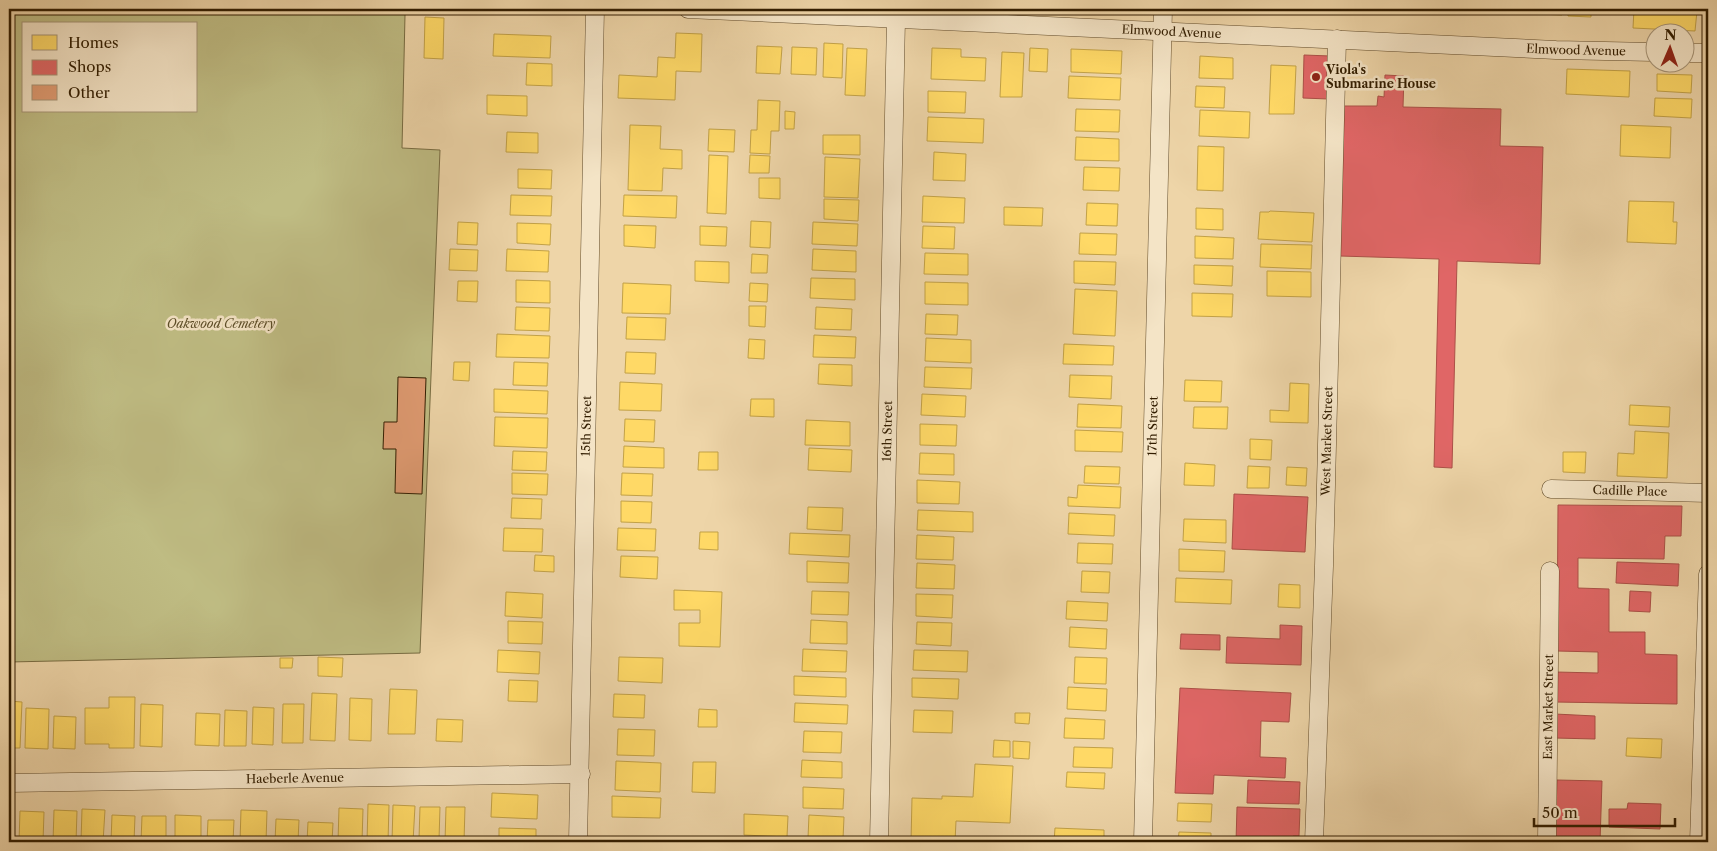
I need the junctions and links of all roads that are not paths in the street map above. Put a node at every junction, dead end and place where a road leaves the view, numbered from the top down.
1 (595, 9) edge
2 (688, 9) edge
3 (1163, 9) edge
4 (896, 20) junction
5 (1162, 30) junction
6 (1336, 39) junction
7 (1644, 52) edge
8 (1694, 52) edge
9 (1708, 53) edge
10 (1551, 489) dead end
11 (1708, 493) edge
12 (1550, 571) dead end
13 (1708, 574) edge
14 (581, 774) junction
15 (9, 783) edge
16 (578, 842) edge
17 (879, 842) edge
18 (1143, 842) edge
19 (1314, 842) edge
20 (1547, 842) edge
21 (1699, 842) edge

1 - 14 street, 15th Street
2 - 4 street, Elmwood Avenue
3 - 5 street, 17th Street
4 - 5 street, Elmwood Avenue
4 - 17 street, 16th Street
5 - 6 street, Elmwood Avenue
5 - 18 street, 17th Street
6 - 7 street, Elmwood Avenue
6 - 19 street, West Market Street
8 - 9 street
10 - 11 street, Cadille Place
12 - 20 street, East Market Street
13 - 21 street
14 - 15 street, Haeberle Avenue
14 - 16 street, 15th Street

